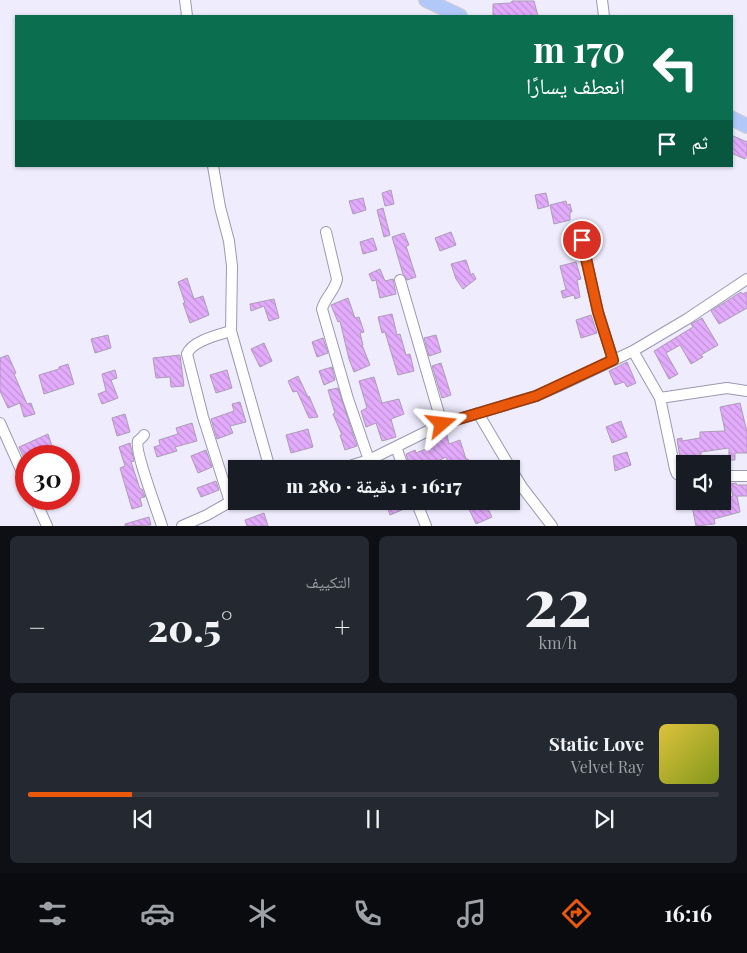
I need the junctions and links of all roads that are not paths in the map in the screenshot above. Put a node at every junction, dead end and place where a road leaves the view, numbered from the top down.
1 (185, 0) edge
2 (426, 0) edge
3 (602, 0) edge
4 (187, 15) edge
5 (458, 15) edge
6 (604, 15) edge
7 (733, 119) edge
8 (747, 126) edge
9 (213, 167) edge
10 (326, 232) dead end
11 (582, 240) dead end
12 (747, 278) edge
13 (400, 280) dead end
14 (231, 331) junction
15 (633, 350) junction
16 (613, 360) junction
17 (747, 391) edge
18 (660, 398) junction
19 (478, 413) junction
20 (0, 423) edge
21 (442, 424) junction
22 (144, 435) dead end
23 (396, 447) junction
24 (15, 456) edge
25 (267, 460) edge
26 (369, 460) joint
27 (401, 460) edge
28 (506, 460) edge
29 (676, 472) edge
30 (731, 476) edge
31 (747, 476) edge
32 (520, 484) edge
33 (228, 486) edge
34 (228, 503) edge
35 (40, 510) edge
36 (420, 510) edge
37 (47, 526) edge
38 (162, 526) edge
39 (182, 526) edge
40 (426, 526) edge
41 (552, 526) edge

1 - 4 street
2 - 5 highway
3 - 6 street
7 - 8 highway
9 - 14 street
10 - 26 street
11 - 16 street
12 - 15 street
13 - 21 street
14 - 25 street
14 - 33 street
15 - 16 street
15 - 18 street
16 - 19 street
17 - 18 street
18 - 29 street
19 - 21 street
19 - 28 street
20 - 24 street
21 - 23 street
22 - 38 street
23 - 26 street
23 - 27 street
30 - 31 street
32 - 41 street
34 - 39 street
35 - 37 street
36 - 40 street

